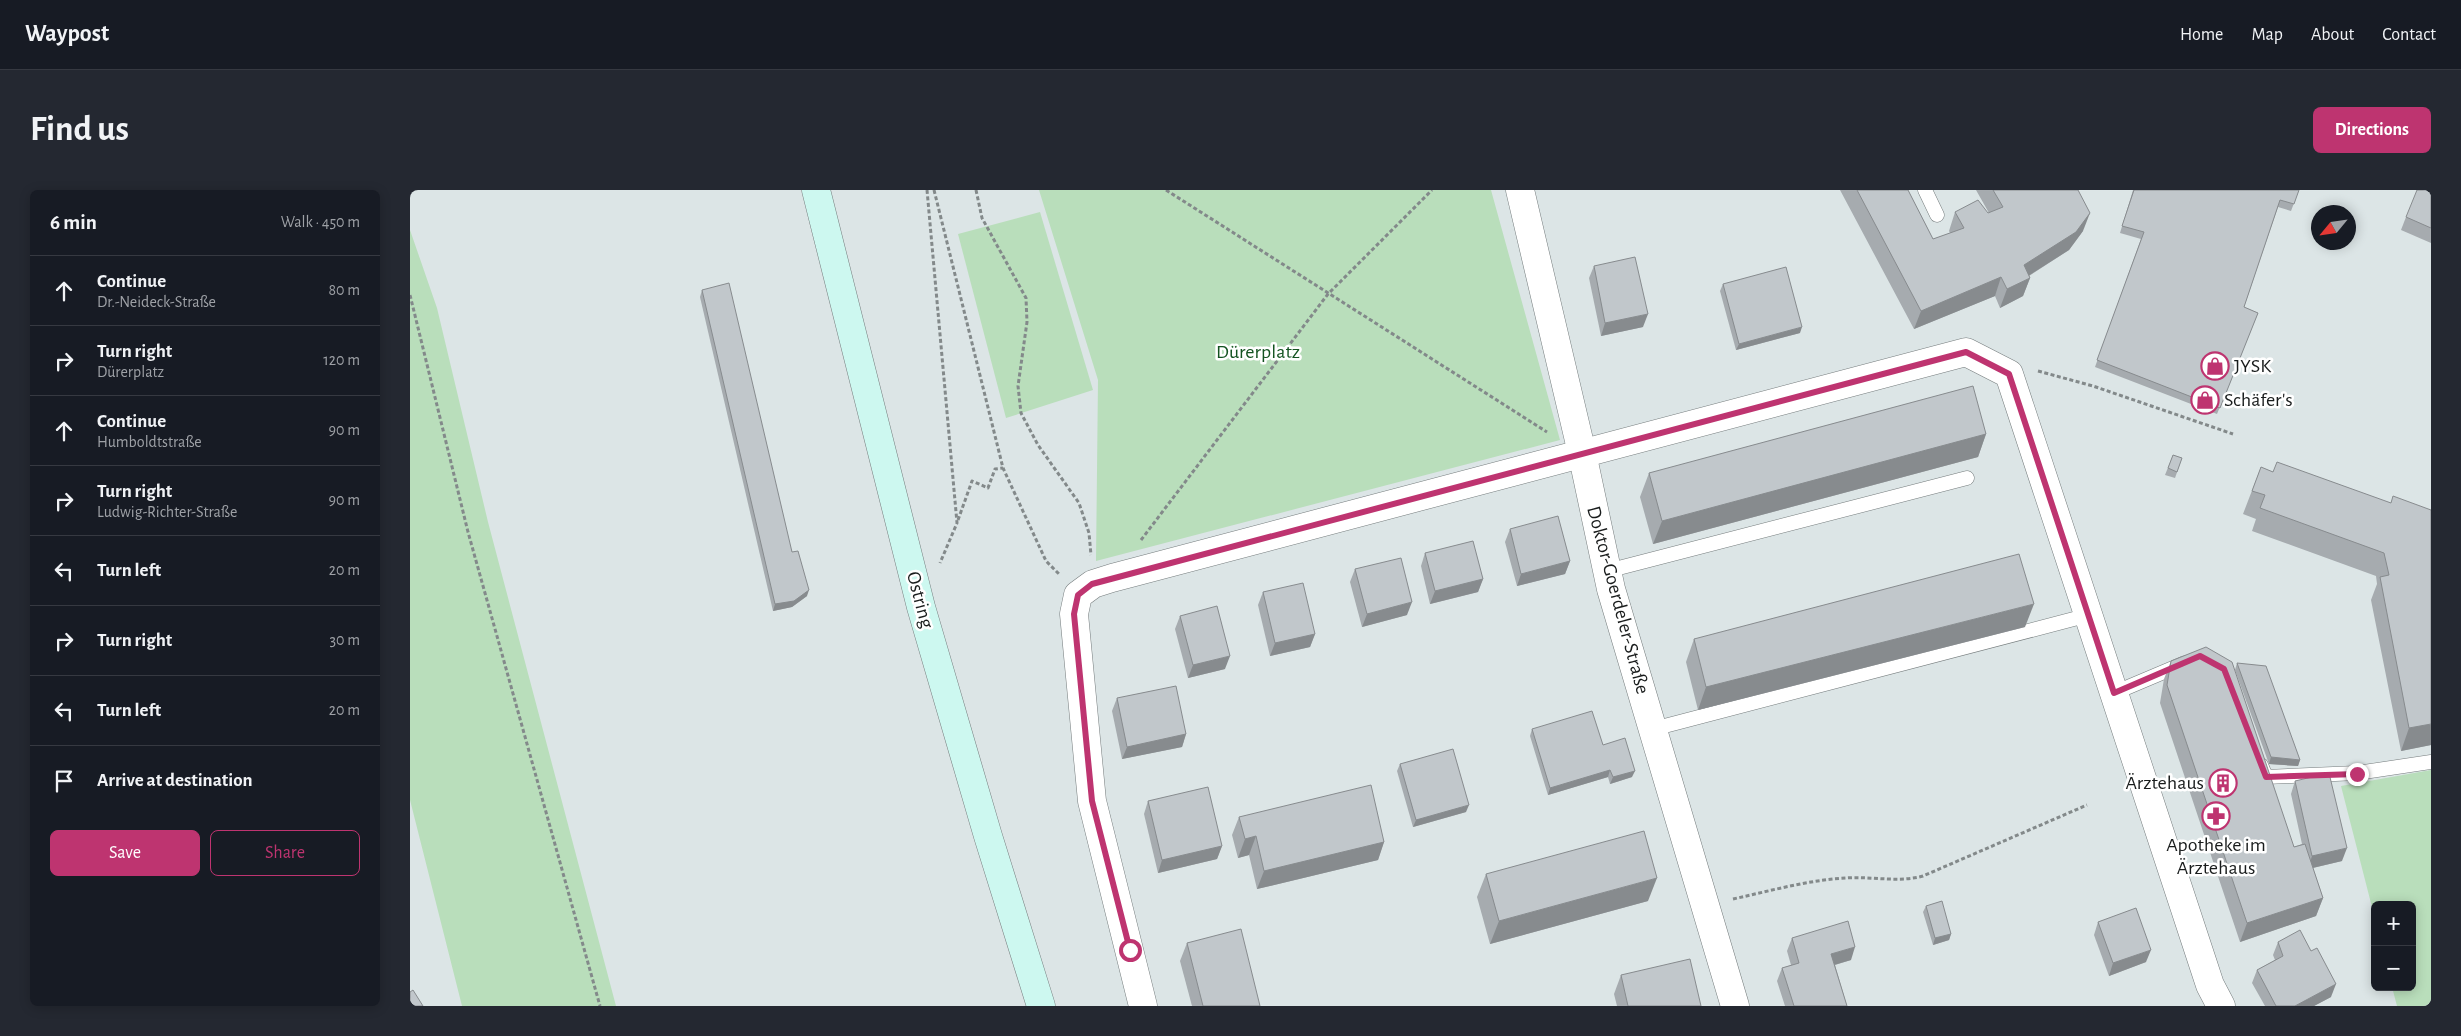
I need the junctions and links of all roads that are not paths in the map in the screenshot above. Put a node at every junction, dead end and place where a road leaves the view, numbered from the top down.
1 (816, 190) edge
2 (1520, 190) edge
3 (1925, 190) edge
4 (1936, 215) dead end
5 (1582, 453) junction
6 (1966, 478) dead end
7 (1607, 572) junction
8 (2089, 616) junction
9 (2200, 656) edge
10 (2114, 693) junction
11 (1653, 729) junction
12 (2256, 750) edge
13 (2431, 762) edge
14 (1041, 1006) edge
15 (1143, 1006) edge
16 (1734, 1006) edge
17 (2221, 1006) edge

1 - 14 main road, Ostring
2 - 5 street, Doktor-Goerdeler-Straße
3 - 4 lane
5 - 7 street, Doktor-Goerdeler-Straße
5 - 8 street
5 - 15 street
6 - 7 lane
7 - 11 street, Doktor-Goerdeler-Straße
8 - 10 street
8 - 11 lane
9 - 10 lane
10 - 17 street
11 - 16 street, Doktor-Goerdeler-Straße
12 - 13 lane

